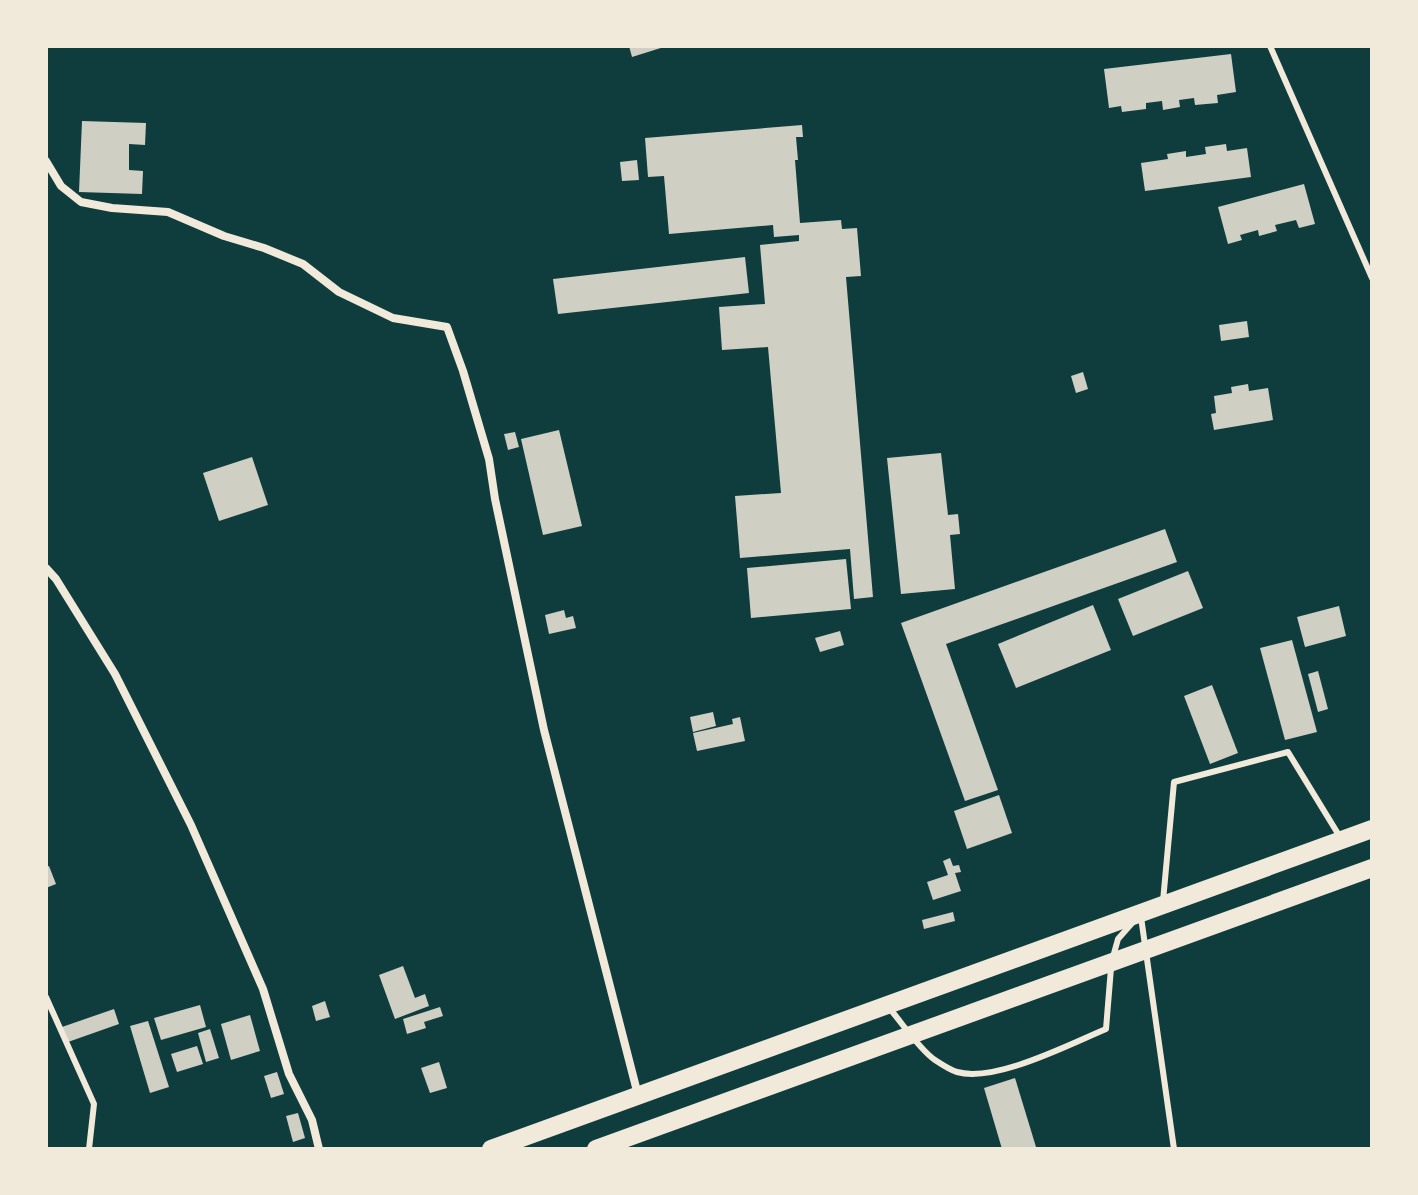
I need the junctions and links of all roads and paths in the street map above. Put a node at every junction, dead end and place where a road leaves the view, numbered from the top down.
1 (1270, 46) edge
2 (46, 161) edge
3 (1372, 278) edge
4 (46, 568) edge
5 (1372, 829) edge
6 (1343, 840) junction
7 (1372, 868) edge
8 (1163, 905) junction
9 (1140, 913) junction
10 (1146, 950) junction
11 (1112, 962) junction
12 (46, 997) edge
13 (888, 1006) junction
14 (913, 1035) junction
15 (638, 1096) junction
16 (89, 1149) edge
17 (319, 1149) edge
18 (491, 1149) edge
19 (596, 1149) edge
20 (1174, 1149) edge

1 - 3 lane
2 - 15 street
4 - 17 street
5 - 6 main road
6 - 8 main road
6 - 8 lane
7 - 10 main road
8 - 9 main road
9 - 10 lane
9 - 11 lane
9 - 13 main road
10 - 11 main road
10 - 20 lane
11 - 14 main road
11 - 14 lane
12 - 16 lane
13 - 14 lane
13 - 15 main road
14 - 19 main road
15 - 18 main road

